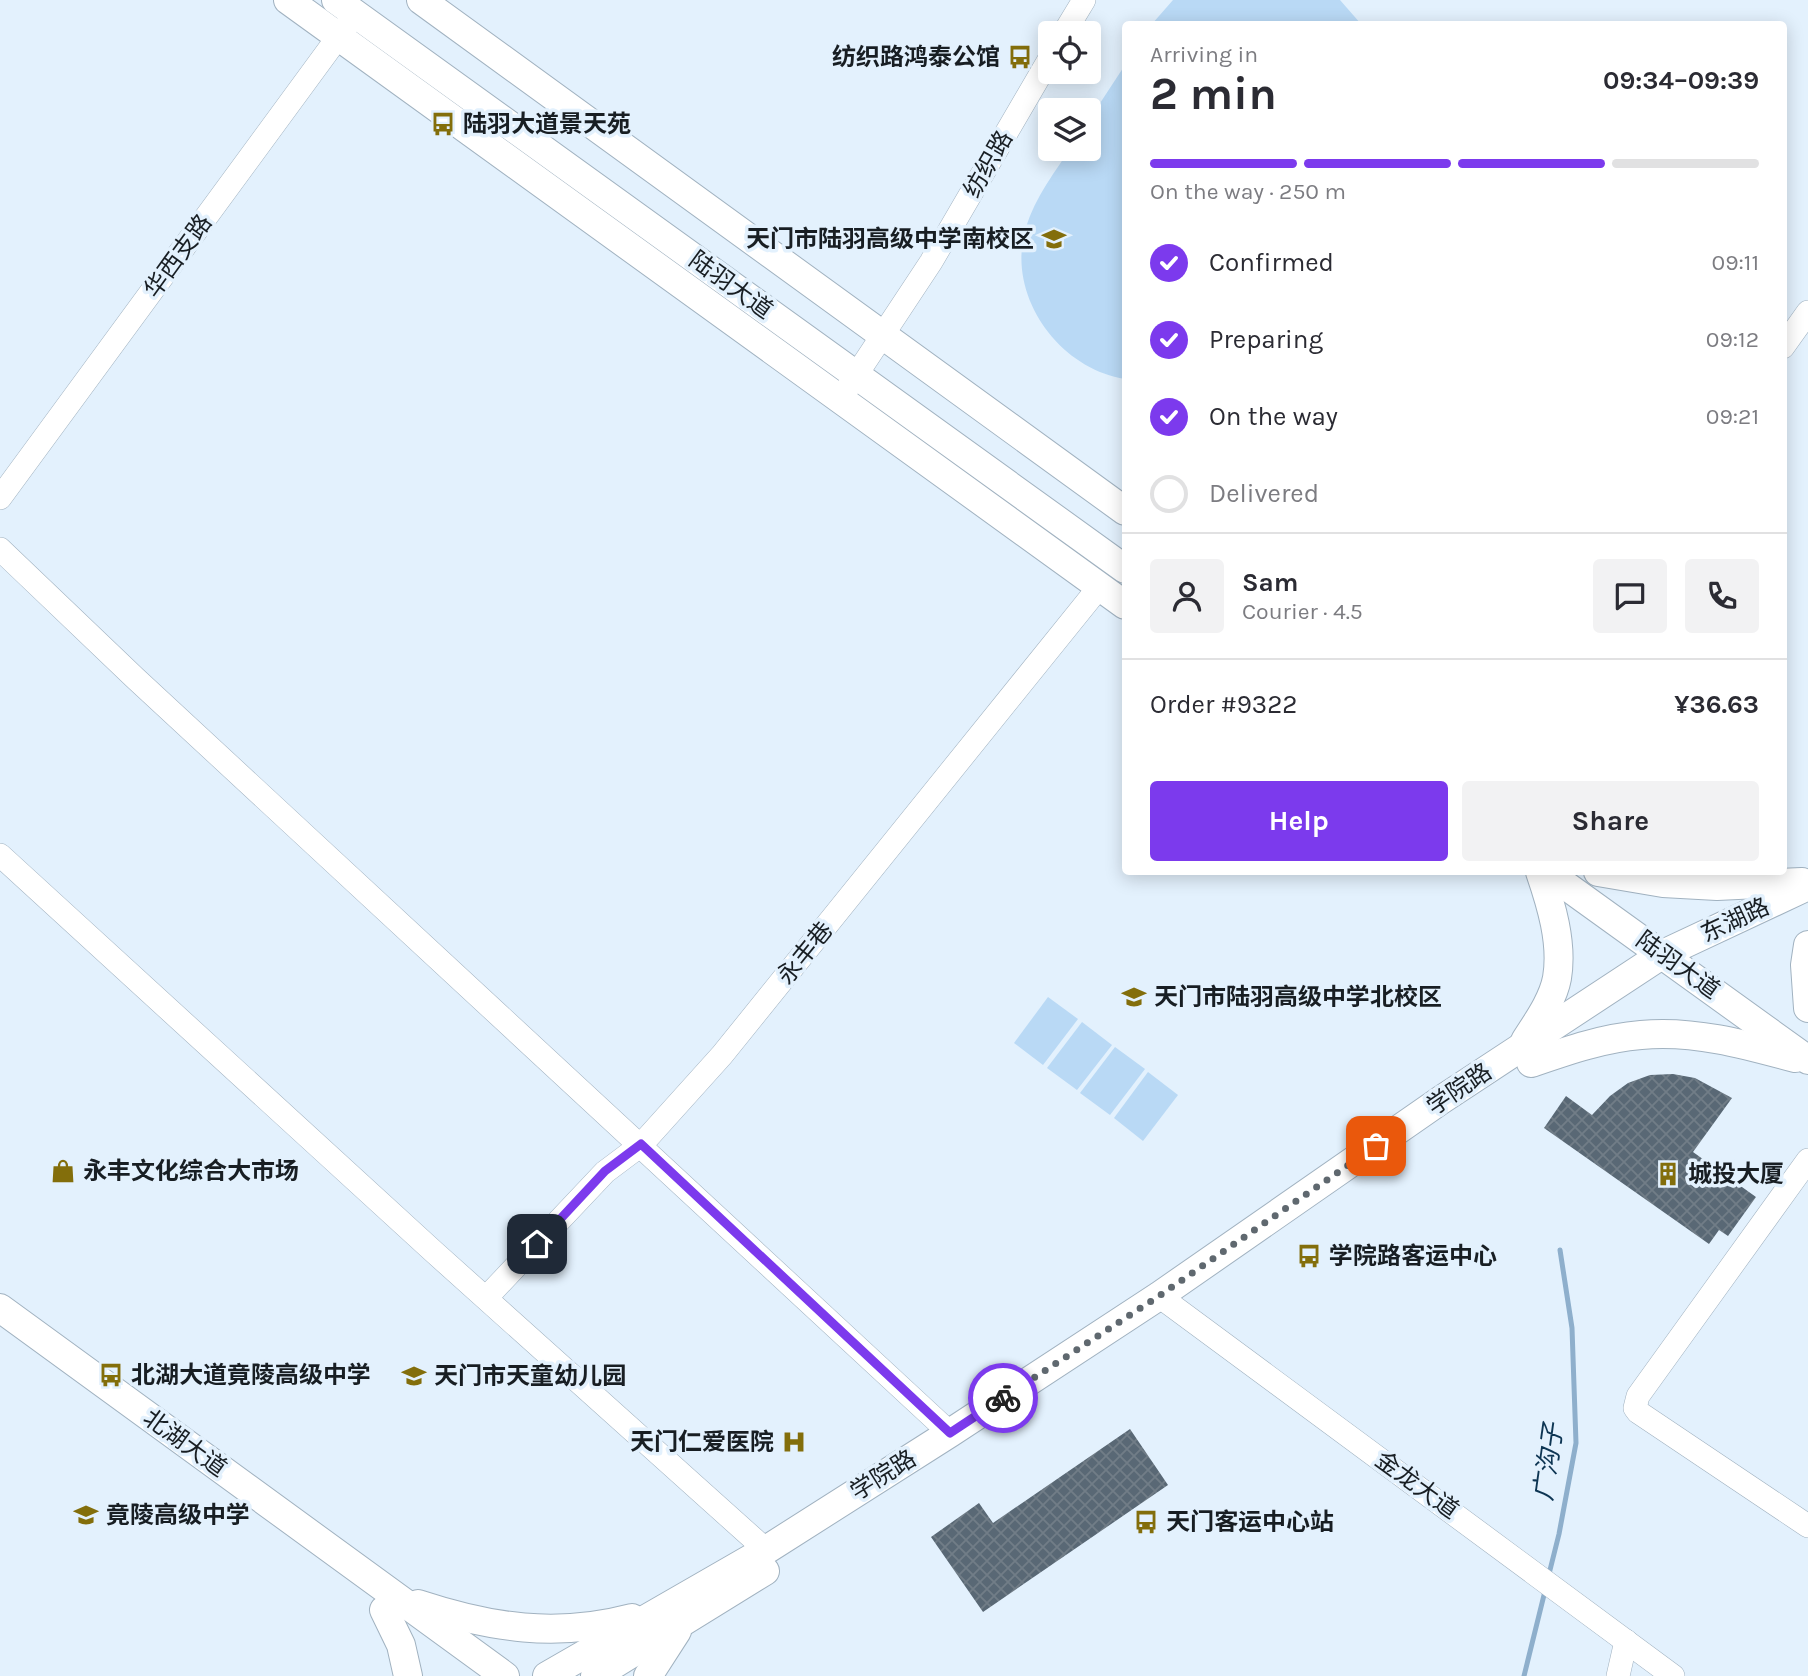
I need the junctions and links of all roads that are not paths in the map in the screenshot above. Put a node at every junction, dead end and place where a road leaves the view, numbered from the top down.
1 (288, 0) edge
2 (421, 0) edge
3 (1084, 0) edge
4 (353, 5) edge
5 (1071, 21) edge
6 (339, 37) junction
7 (1038, 79) edge
8 (1808, 312) edge
9 (882, 336) junction
10 (1787, 341) edge
11 (861, 368) junction
12 (841, 399) junction
13 (0, 498) edge
14 (1122, 509) edge
15 (1122, 546) edge
16 (0, 549) edge
17 (1122, 567) edge
18 (1100, 586) junction
19 (1122, 603) edge
20 (0, 855) edge
21 (1541, 875) edge
22 (1552, 875) edge
23 (1579, 875) edge
24 (1616, 875) edge
25 (1808, 884) edge
26 (1808, 907) edge
27 (1808, 945) edge
28 (1680, 956) junction
29 (1808, 1008) edge
30 (1808, 1040) edge
31 (1526, 1055) junction
32 (1808, 1061) edge
33 (641, 1144) junction
34 (1808, 1160) edge
35 (486, 1298) junction
36 (1168, 1302) junction
37 (0, 1308) edge
38 (0, 1331) edge
39 (950, 1433) junction
40 (1808, 1526) edge
41 (766, 1550) junction
42 (390, 1604) junction
43 (675, 1615) junction
44 (1636, 1657) edge
45 (408, 1676) edge
46 (473, 1676) edge
47 (505, 1676) edge
48 (547, 1676) edge
49 (595, 1676) edge
50 (648, 1676) edge
51 (1618, 1676) edge
52 (1673, 1676) edge

1 - 6 main road
2 - 9 main road
3 - 5 street
4 - 6 street, 华西支路
4 - 11 main road, 陆羽大道
6 - 12 main road
6 - 13 street, 华西支路
7 - 9 street, 纺织路
8 - 10 street
9 - 11 street, 纺织路
9 - 14 main road
11 - 12 street, 纺织路
11 - 15 main road, 陆羽大道
11 - 17 main road, 陆羽大道
12 - 18 main road
16 - 33 street
18 - 19 main road
18 - 33 street, 永丰巷
20 - 35 street
21 - 31 main road
22 - 28 main road, 陆羽大道
23 - 28 main road, 陆羽大道
24 - 25 main road
25 - 28 main road, 东湖路
26 - 28 main road, 东湖路
27 - 29 main road
28 - 30 main road, 陆羽大道
28 - 31 main road, 学院路
28 - 32 main road, 陆羽大道
31 - 32 main road
31 - 36 main road, 学院路
33 - 35 street, 永丰巷
33 - 39 street
34 - 40 street
35 - 41 street
36 - 39 main road, 学院路
36 - 43 main road, 学院路
36 - 44 street, 金龙大道
37 - 42 main road, 北湖大道
38 - 42 main road, 北湖大道
39 - 41 main road, 学院路
41 - 43 main road, 学院路
42 - 43 main road
42 - 45 main road
42 - 46 main road, 北湖大道
42 - 47 main road, 北湖大道
43 - 48 main road, 学院路
43 - 49 main road, 学院路
43 - 50 main road
44 - 51 street
44 - 52 street, 金龙大道

